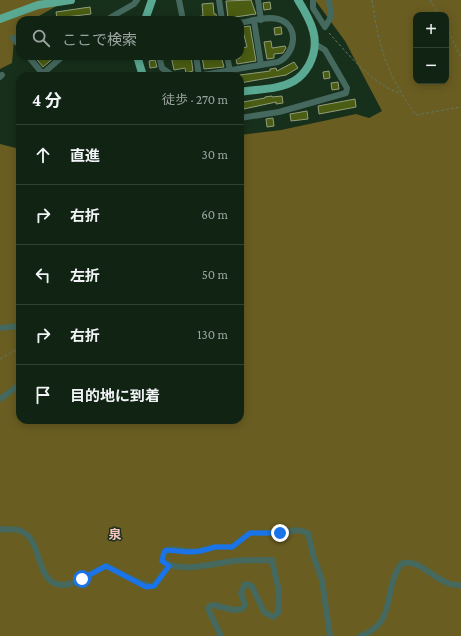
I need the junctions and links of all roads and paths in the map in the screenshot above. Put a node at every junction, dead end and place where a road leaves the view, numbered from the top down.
1 (71, 0) edge
2 (137, 0) edge
3 (152, 0) edge
4 (179, 0) edge
5 (218, 0) edge
6 (258, 0) edge
7 (298, 0) edge
8 (314, 0) edge
9 (329, 0) edge
10 (372, 0) edge
11 (430, 0) edge
12 (309, 10) junction
13 (437, 12) edge
14 (113, 16) edge
15 (146, 16) edge
16 (182, 16) edge
17 (221, 16) edge
18 (0, 19) edge
19 (261, 20) junction
20 (254, 21) junction
21 (244, 22) edge
22 (325, 27) junction
23 (449, 33) edge
24 (14, 38) dead end
25 (16, 41) edge
26 (315, 44) junction
27 (461, 57) edge
28 (31, 60) edge
29 (58, 60) edge
30 (138, 60) edge
31 (160, 60) edge
32 (196, 60) edge
33 (228, 60) edge
34 (261, 65) junction
35 (39, 72) edge
36 (44, 72) edge
37 (142, 72) edge
38 (168, 72) edge
39 (198, 72) edge
40 (230, 72) edge
41 (234, 72) edge
42 (244, 91) edge
43 (399, 93) junction
44 (461, 107) edge
45 (244, 117) edge
46 (16, 326) edge
47 (0, 328) edge
48 (16, 350) edge
49 (0, 359) edge
50 (16, 387) edge
51 (0, 399) edge
52 (0, 529) edge
53 (169, 566) junction
54 (461, 585) edge
55 (221, 636) edge
56 (331, 636) edge
57 (360, 636) edge

1 - 18 main road
2 - 14 street
3 - 15 main road
4 - 16 street
5 - 17 street
6 - 19 street
7 - 12 main road
8 - 12 street
9 - 22 street
10 - 43 path
11 - 13 path
12 - 22 street
12 - 26 main road
19 - 20 street
19 - 34 street
20 - 21 street
20 - 34 street
22 - 43 path
23 - 27 path
24 - 25 street
26 - 42 main road
26 - 45 street
28 - 35 street
29 - 36 street
30 - 37 main road
31 - 38 street
32 - 39 street
33 - 40 street
34 - 41 street
43 - 44 path
46 - 47 street
48 - 49 path
50 - 51 street
52 - 53 street
53 - 55 street
53 - 56 street
54 - 57 street

